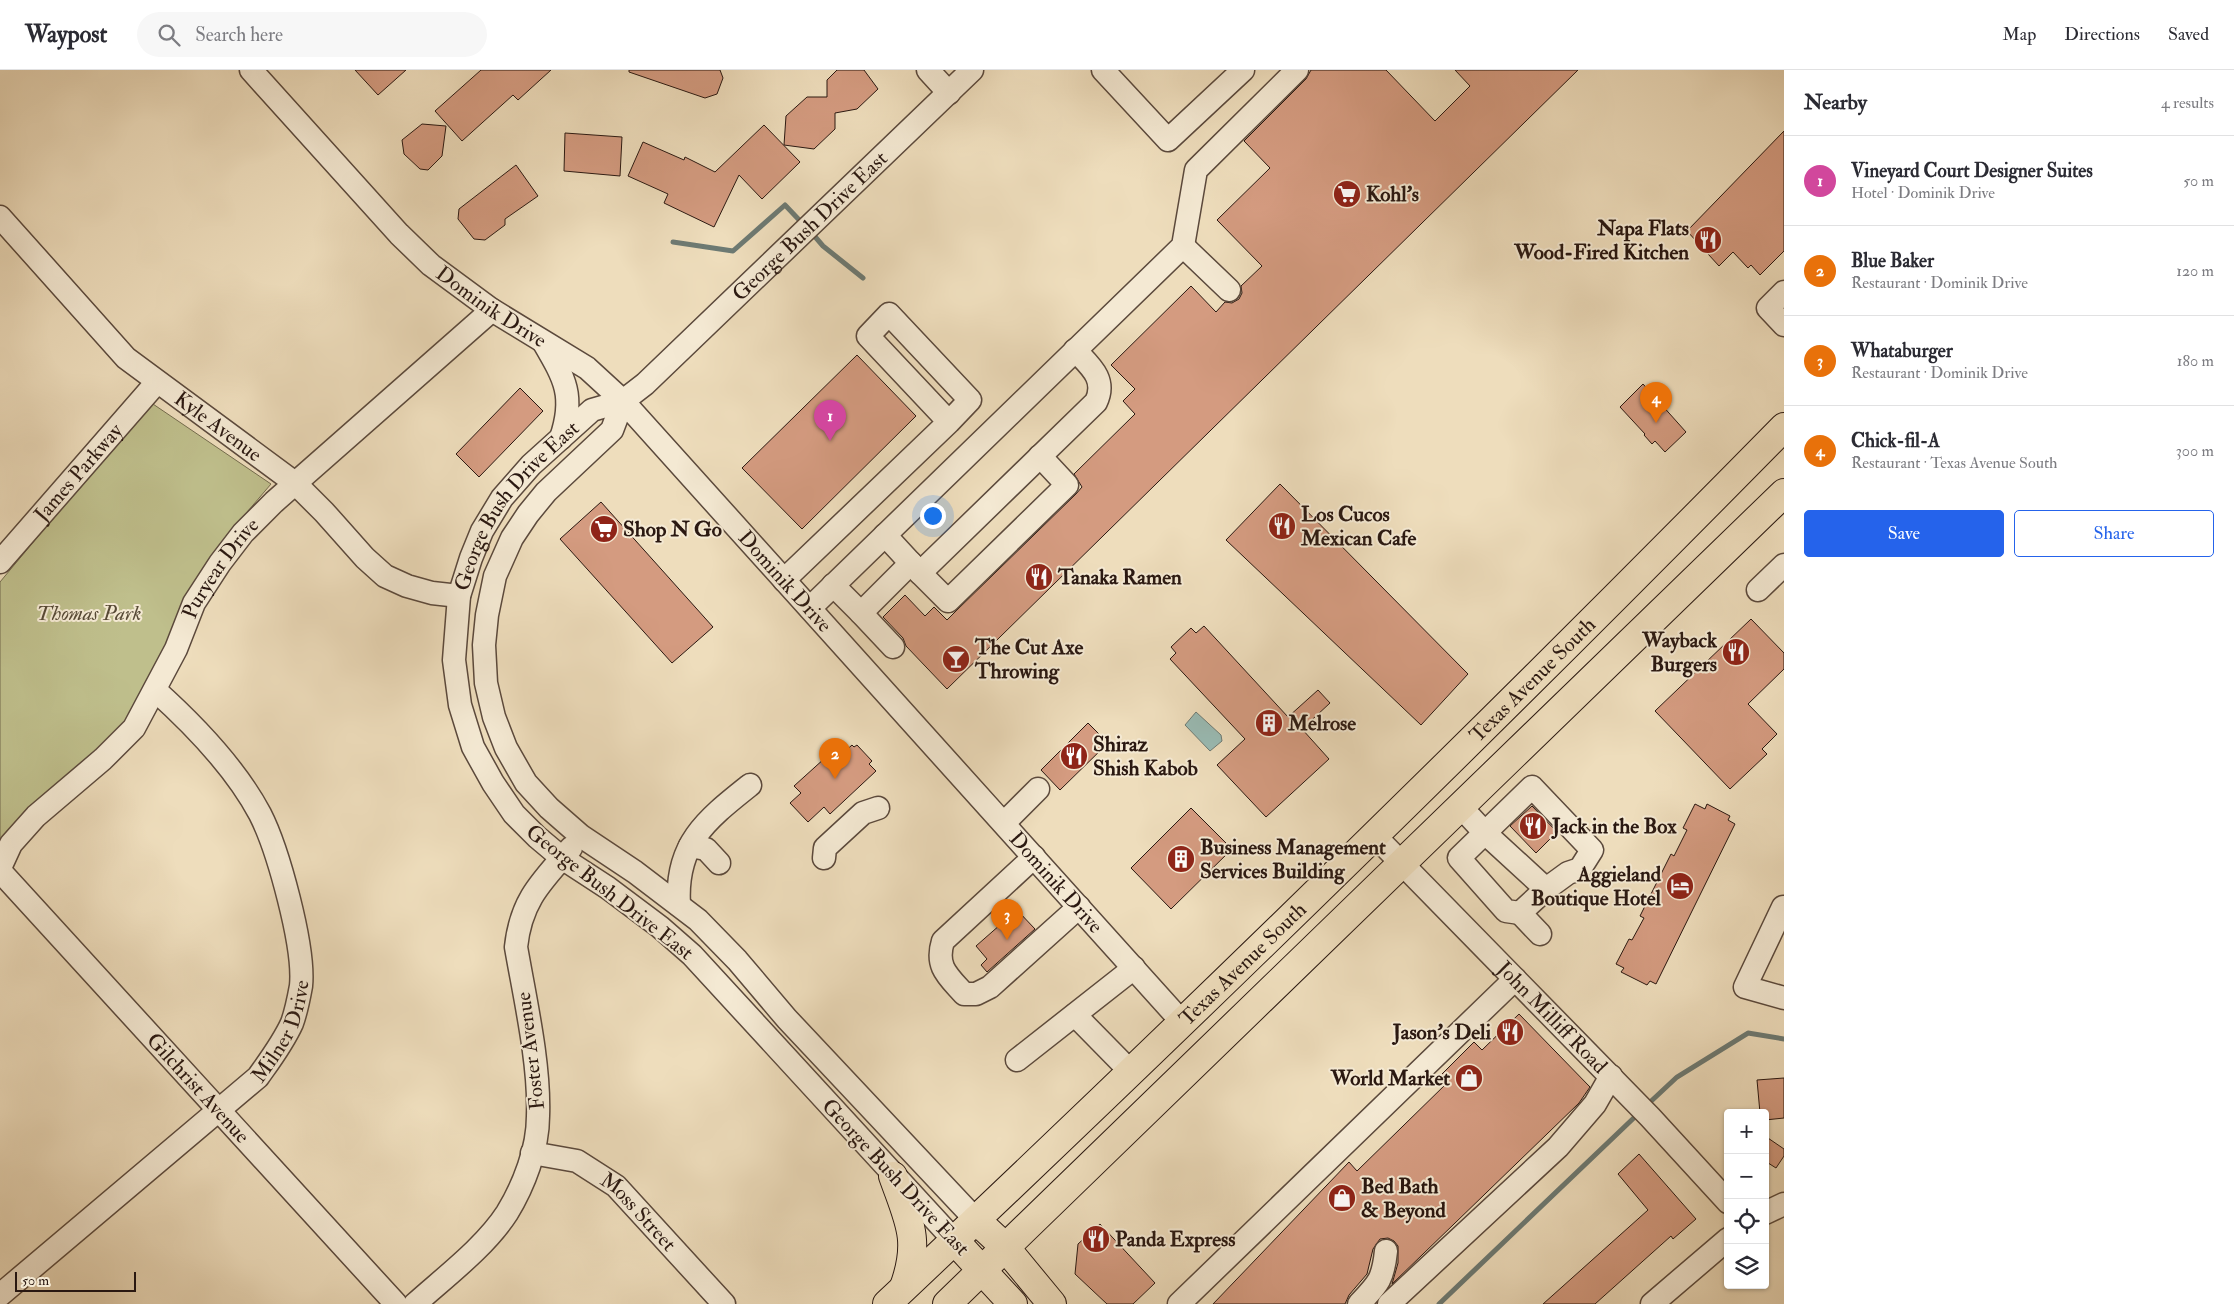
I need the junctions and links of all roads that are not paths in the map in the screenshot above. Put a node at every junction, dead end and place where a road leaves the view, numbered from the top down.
1 (250, 70) edge
2 (928, 70) edge
3 (972, 70) edge
4 (1103, 70) edge
5 (1243, 70) edge
6 (1297, 70) edge
7 (949, 93) junction
8 (0, 217) edge
9 (1182, 246) junction
10 (1229, 290) dead end
11 (1784, 293) edge
12 (492, 310) junction
13 (1784, 325) edge
14 (544, 342) junction
15 (1075, 350) junction
16 (157, 382) junction
17 (622, 401) junction
18 (949, 422) junction
19 (1784, 427) edge
20 (561, 438) junction
21 (1040, 456) junction
22 (295, 483) junction
23 (1784, 493) edge
24 (885, 535) junction
25 (0, 562) edge
26 (1784, 565) edge
27 (916, 568) junction
28 (784, 580) junction
29 (833, 585) junction
30 (1758, 590) dead end
31 (459, 596) junction
32 (810, 608) junction
33 (861, 613) junction
34 (893, 647) dead end
35 (156, 690) junction
36 (750, 785) dead end
37 (1038, 789) dead end
38 (1461, 807) junction
39 (878, 808) dead end
40 (1004, 823) junction
41 (1485, 833) junction
42 (1374, 835) junction
43 (581, 836) junction
44 (690, 846) junction
45 (1034, 856) junction
46 (562, 858) junction
47 (824, 858) dead end
48 (719, 863) dead end
49 (1402, 864) junction
50 (0, 870) edge
51 (1546, 889) junction
52 (679, 906) junction
53 (1079, 907) junction
54 (1783, 907) edge
55 (1520, 913) junction
56 (1540, 934) dead end
57 (1134, 968) junction
58 (1515, 979) junction
59 (1784, 998) edge
60 (1075, 1015) junction
61 (1182, 1022) junction
62 (1018, 1060) dead end
63 (1131, 1072) junction
64 (1615, 1080) junction
65 (218, 1111) junction
66 (532, 1153) junction
67 (893, 1176) junction
68 (1725, 1199) edge
69 (1784, 1204) edge
70 (1769, 1211) edge
71 (976, 1220) junction
72 (954, 1240) junction
73 (1724, 1242) edge
74 (1005, 1247) junction
75 (1386, 1251) dead end
76 (982, 1269) junction
77 (0, 1295) edge
78 (896, 1296) edge
79 (396, 1304) edge
80 (415, 1304) edge
81 (724, 1304) edge
82 (947, 1304) edge
83 (1013, 1304) edge
84 (1052, 1304) edge
85 (1179, 1304) edge
86 (1359, 1304) edge
87 (1389, 1304) edge
88 (1652, 1304) edge

1 - 12 street, Dominik Drive
2 - 7 street
3 - 7 street, George Bush Drive East
4 - 5 street
6 - 9 street
7 - 17 street, George Bush Drive East
8 - 16 street, Kyle Avenue
9 - 10 street
9 - 15 street
11 - 13 street
12 - 14 street, Dominik Drive
12 - 22 street, Puryear Drive
14 - 17 street, Dominik Drive
14 - 20 street
15 - 21 street
15 - 24 street
16 - 22 street, Kyle Avenue
16 - 25 street, James Parkway
17 - 20 street, George Bush Drive East
17 - 28 street, Dominik Drive
17 - 43 street, George Bush Drive East
18 - 18 street
18 - 28 street
19 - 42 main road, Texas Avenue South
20 - 31 street, George Bush Drive East
21 - 27 street
21 - 27 street
22 - 31 street, Kyle Avenue
22 - 35 street, Puryear Drive
23 - 38 main road, Texas Avenue South
24 - 27 street
24 - 29 street
26 - 30 street
27 - 33 street
28 - 32 street, Dominik Drive
29 - 32 street
29 - 33 street
31 - 46 street, George Bush Drive East
32 - 40 street, Dominik Drive
33 - 34 street
35 - 50 street, Puryear Drive
35 - 65 street, Milner Drive
36 - 44 street
37 - 40 street
38 - 41 street
38 - 49 main road, Texas Avenue South
39 - 47 street
40 - 45 street, Dominik Drive
41 - 51 street
41 - 51 street
41 - 55 street
42 - 49 street, John Milliff Road
42 - 61 main road, Texas Avenue South
43 - 46 street, Foster Avenue
43 - 52 street, George Bush Drive East
44 - 48 street
44 - 52 street
45 - 53 street, Dominik Drive
45 - 53 street
46 - 66 street, Foster Avenue
46 - 67 street, George Bush Drive East
49 - 58 street, John Milliff Road
49 - 74 main road, Texas Avenue South
50 - 65 street, Gilchrist Avenue
51 - 55 street
52 - 71 street, George Bush Drive East
53 - 57 street, Dominik Drive
54 - 59 street
55 - 56 street
57 - 60 street
57 - 61 street, Dominik Drive
58 - 64 street, John Milliff Road
58 - 85 street
60 - 62 street
60 - 63 street
61 - 63 main road, Texas Avenue South
63 - 71 main road, Texas Avenue South
64 - 68 street, John Milliff Road
64 - 87 street
65 - 77 street, Milner Drive
65 - 79 street, Gilchrist Avenue
66 - 80 street, Foster Avenue
66 - 81 street, Moss Street
67 - 72 street, George Bush Drive East
67 - 78 main road
69 - 70 street
71 - 72 main road, Texas Avenue South
71 - 74 main road, George Bush Drive East
72 - 76 main road, George Bush Drive East
72 - 78 main road, Texas Avenue South
73 - 88 street
74 - 76 main road, Texas Avenue South
74 - 84 main road, George Bush Drive East
75 - 86 street
76 - 82 main road, Texas Avenue South
76 - 83 main road, George Bush Drive East

